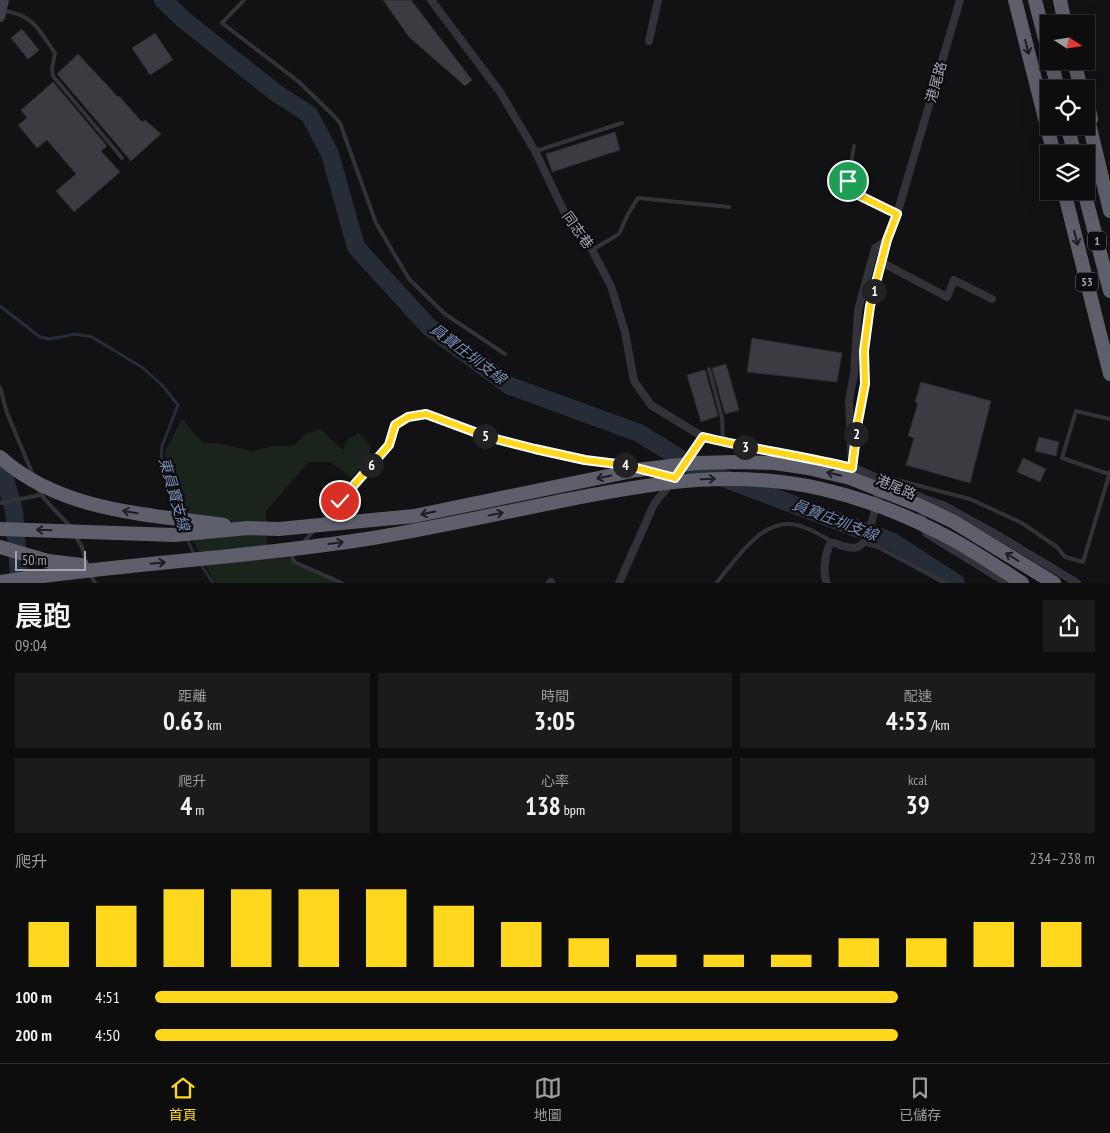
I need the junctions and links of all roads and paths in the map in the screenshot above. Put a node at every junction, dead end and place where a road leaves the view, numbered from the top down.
1 (4, 0) edge
2 (244, 0) edge
3 (432, 0) edge
4 (658, 0) edge
5 (960, 0) edge
6 (1015, 0) edge
7 (1035, 0) edge
8 (1060, 0) edge
9 (1068, 0) edge
10 (1, 14) edge
11 (1063, 15) edge
12 (1070, 15) edge
13 (1040, 19) edge
14 (649, 41) dead end
15 (622, 123) dead end
16 (1092, 135) edge
17 (1094, 135) edge
18 (1052, 145) edge
19 (854, 146) dead end
20 (535, 151) junction
21 (122, 158) dead end
22 (1100, 167) junction
23 (1066, 200) edge
24 (1086, 200) edge
25 (730, 207) dead end
26 (1110, 211) edge
27 (897, 214) junction
28 (887, 240) junction
29 (592, 250) junction
30 (881, 262) junction
31 (1110, 290) edge
32 (992, 299) dead end
33 (505, 354) dead end
34 (709, 368) dead end
35 (1110, 374) edge
36 (0, 387) edge
37 (1110, 419) edge
38 (703, 437) junction
39 (723, 442) junction
40 (389, 445) joint
41 (0, 457) edge
42 (852, 468) junction
43 (1110, 473) edge
44 (675, 478) junction
45 (881, 480) junction
46 (40, 495) junction
47 (925, 499) junction
48 (0, 502) edge
49 (248, 528) junction
50 (0, 529) edge
51 (864, 542) junction
52 (835, 543) junction
53 (0, 547) edge
54 (109, 568) junction
55 (0, 582) edge
56 (717, 582) dead end
57 (95, 583) edge
58 (342, 583) edge
59 (619, 583) edge
60 (827, 583) edge
61 (945, 583) edge
62 (1007, 583) edge
63 (1022, 583) edge
64 (1054, 583) edge
65 (1077, 583) edge

1 - 10 street
2 - 33 lane
3 - 20 street, 同志巷
4 - 14 street
5 - 27 street, 港尾路
6 -> 18 highway
7 - 13 highway
8 - 11 highway
9 - 12 highway
10 - 21 lane
15 - 20 lane
16 - 22 highway
17 - 22 highway
19 - 27 lane
20 - 29 street, 同志巷
22 - 26 highway
23 -> 35 highway, 53
24 - 31 highway, 1
25 - 29 lane
27 - 28 street, 港尾路
28 - 30 street
28 - 42 street, 港尾路
29 - 38 street, 同志巷
30 - 32 street
30 - 42 street
34 - 39 lane
36 - 46 lane
37 - 43 lane
38 - 39 street, 同志巷
38 - 44 street
39 - 42 street, 同志巷
40 - 44 street
40 - 58 lane
49 -> 41 highway
42 - 43 lane
42 - 45 street, 港尾路
44 - 59 street
45 - 47 street, 港尾路
45 - 51 street
46 - 48 lane
46 - 57 lane
47 - 62 street
47 - 65 street, 港尾路
49 -> 50 highway
64 -> 49 highway
51 - 52 street
51 - 61 lane
52 - 56 lane
52 - 60 street
53 - 54 highway
54 - 55 highway
54 -> 63 highway

